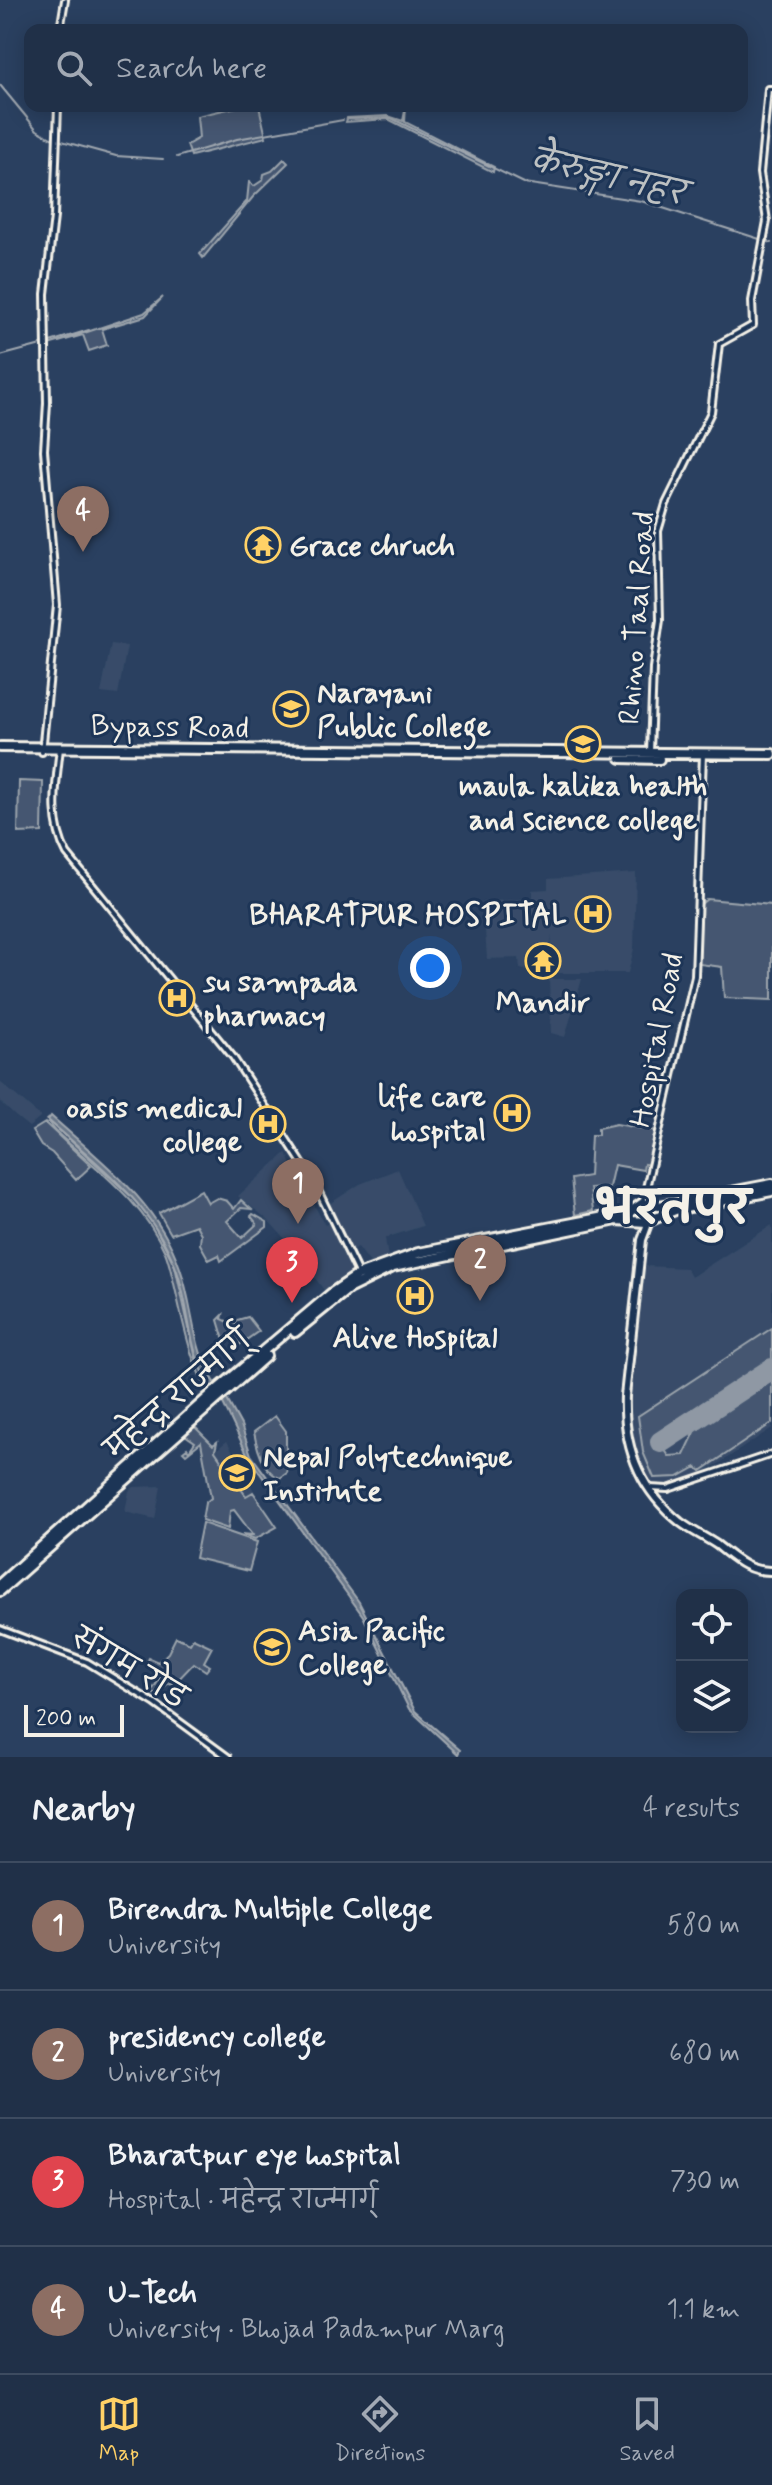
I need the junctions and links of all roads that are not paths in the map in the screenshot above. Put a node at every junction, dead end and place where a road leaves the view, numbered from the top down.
1 (65, 0) edge
2 (61, 24) edge
3 (772, 89) edge
4 (58, 112) edge
5 (0, 749) edge
6 (42, 750) junction
7 (60, 750) junction
8 (650, 756) junction
9 (704, 756) junction
10 (772, 757) edge
11 (772, 1184) edge
12 (648, 1189) junction
13 (772, 1191) edge
14 (638, 1205) junction
15 (651, 1205) junction
16 (645, 1220) junction
17 (360, 1278) junction
18 (216, 1396) junction
19 (772, 1454) edge
20 (645, 1485) junction
21 (772, 1571) edge
22 (0, 1584) edge
23 (0, 1591) edge
24 (0, 1629) edge
25 (228, 1757) edge

1 - 2 street
3 - 8 street, Rhino Taal Road
4 - 6 street
5 - 6 highway, Bypass Road
6 - 7 highway, Bypass Road
7 - 8 highway, Bypass Road
7 - 17 street
8 - 9 highway, Bypass Road
9 - 10 highway, Bypass Road
9 - 12 street, Hospital Road
11 - 15 highway, महेन्द्र राज्मार्ग्
12 - 14 street, Hospital Road
12 - 15 street, Hospital Road
13 - 16 highway, महेन्द्र राज्मार्ग्
14 - 15 highway, महेन्द्र राज्मार्ग्
14 - 16 highway
14 - 17 highway, महेन्द्र राज्मार्ग्
15 - 16 highway
16 - 17 highway, महेन्द्र राज्मार्ग्
16 - 20 main road
17 - 18 highway, महेन्द्र राज्मार्ग्
18 - 22 highway, महेन्द्र राज्मार्ग्
18 - 23 highway, महेन्द्र राज्मार्ग्
19 - 20 street
20 - 21 main road
24 - 25 street, संगम रोड

